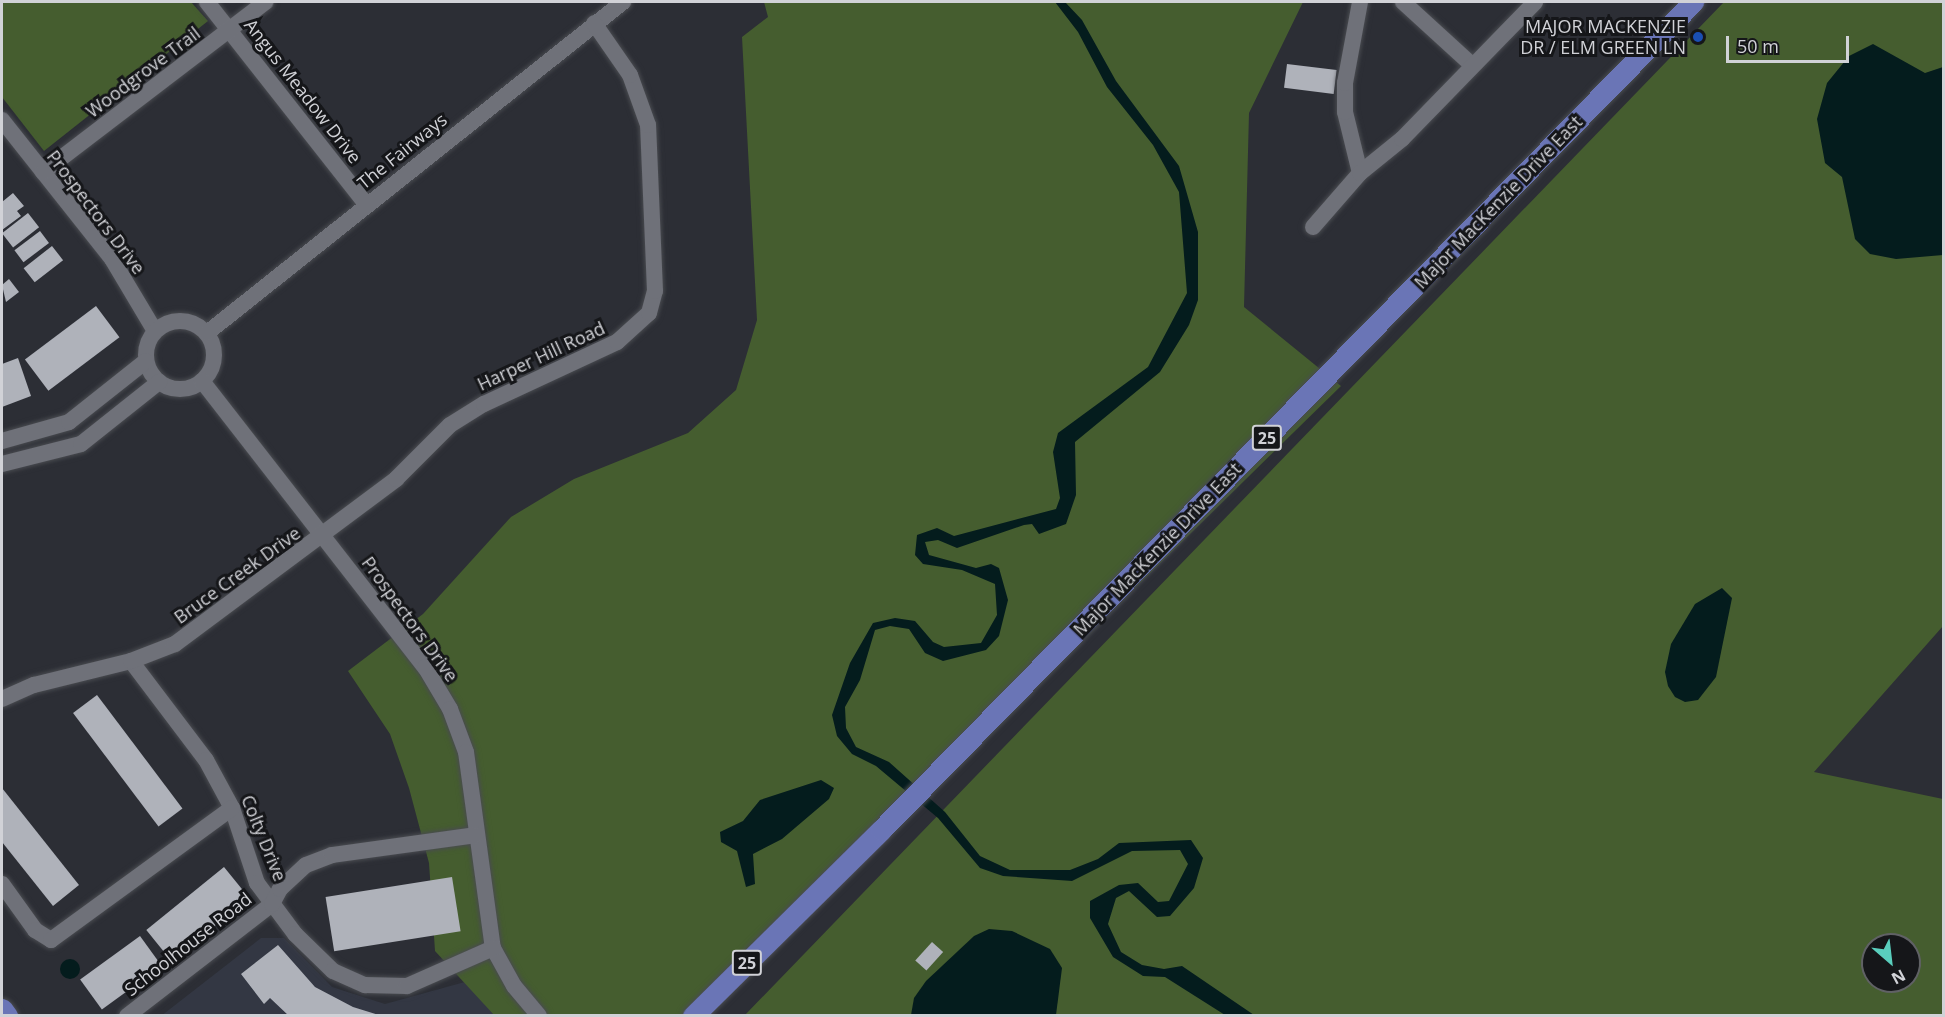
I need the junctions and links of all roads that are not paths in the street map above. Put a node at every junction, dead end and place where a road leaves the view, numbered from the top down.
1 (207, 2) edge
2 (265, 2) edge
3 (623, 2) edge
4 (1360, 2) edge
5 (1403, 2) edge
6 (1535, 2) edge
7 (1693, 2) edge
8 (594, 23) junction
9 (231, 30) junction
10 (1472, 66) junction
11 (2, 120) edge
12 (43, 172) junction
13 (1360, 173) junction
14 (366, 205) junction
15 (1313, 227) dead end
16 (155, 331) junction
17 (207, 333) junction
18 (146, 361) junction
19 (202, 381) junction
20 (159, 382) junction
21 (2, 441) edge
22 (2, 464) edge
23 (323, 536) junction
24 (131, 661) junction
25 (2, 699) edge
26 (232, 808) junction
27 (476, 835) junction
28 (2, 884) edge
29 (272, 904) junction
30 (493, 948) junction
31 (2, 1009) edge
32 (7, 1016) edge
33 (127, 1016) edge
34 (539, 1016) edge
35 (693, 1016) edge

1 - 9 street, Angus Meadow Drive
2 - 9 street, Woodgrove Trail
3 - 8 street, The Fairways
4 - 13 street
5 - 10 street
6 - 10 street
7 - 35 main road, Major MacKenzie Drive East / 25
8 - 14 street, The Fairways
8 - 23 street, Harper Hill Road
9 - 12 street, Woodgrove Trail
9 - 14 street, Angus Meadow Drive
10 - 13 street
11 - 12 street, Prospectors Drive
12 - 16 street, Prospectors Drive
13 - 15 street
14 - 17 street, The Fairways
16 - 17 street
16 - 18 street
17 - 19 street
18 - 20 street
18 - 21 street
19 - 20 street
19 - 23 street, Prospectors Drive
20 - 22 street
23 - 24 street, Bruce Creek Drive
23 - 27 street, Prospectors Drive
24 - 25 street, Bruce Creek Drive
24 - 26 street, Colty Drive
26 - 28 street
26 - 29 street, Colty Drive
27 - 29 street, Schoolhouse Road
27 - 30 street, Prospectors Drive
29 - 30 street, Colty Drive
29 - 33 street, Schoolhouse Road
30 - 34 street, Prospectors Drive
31 - 32 main road

